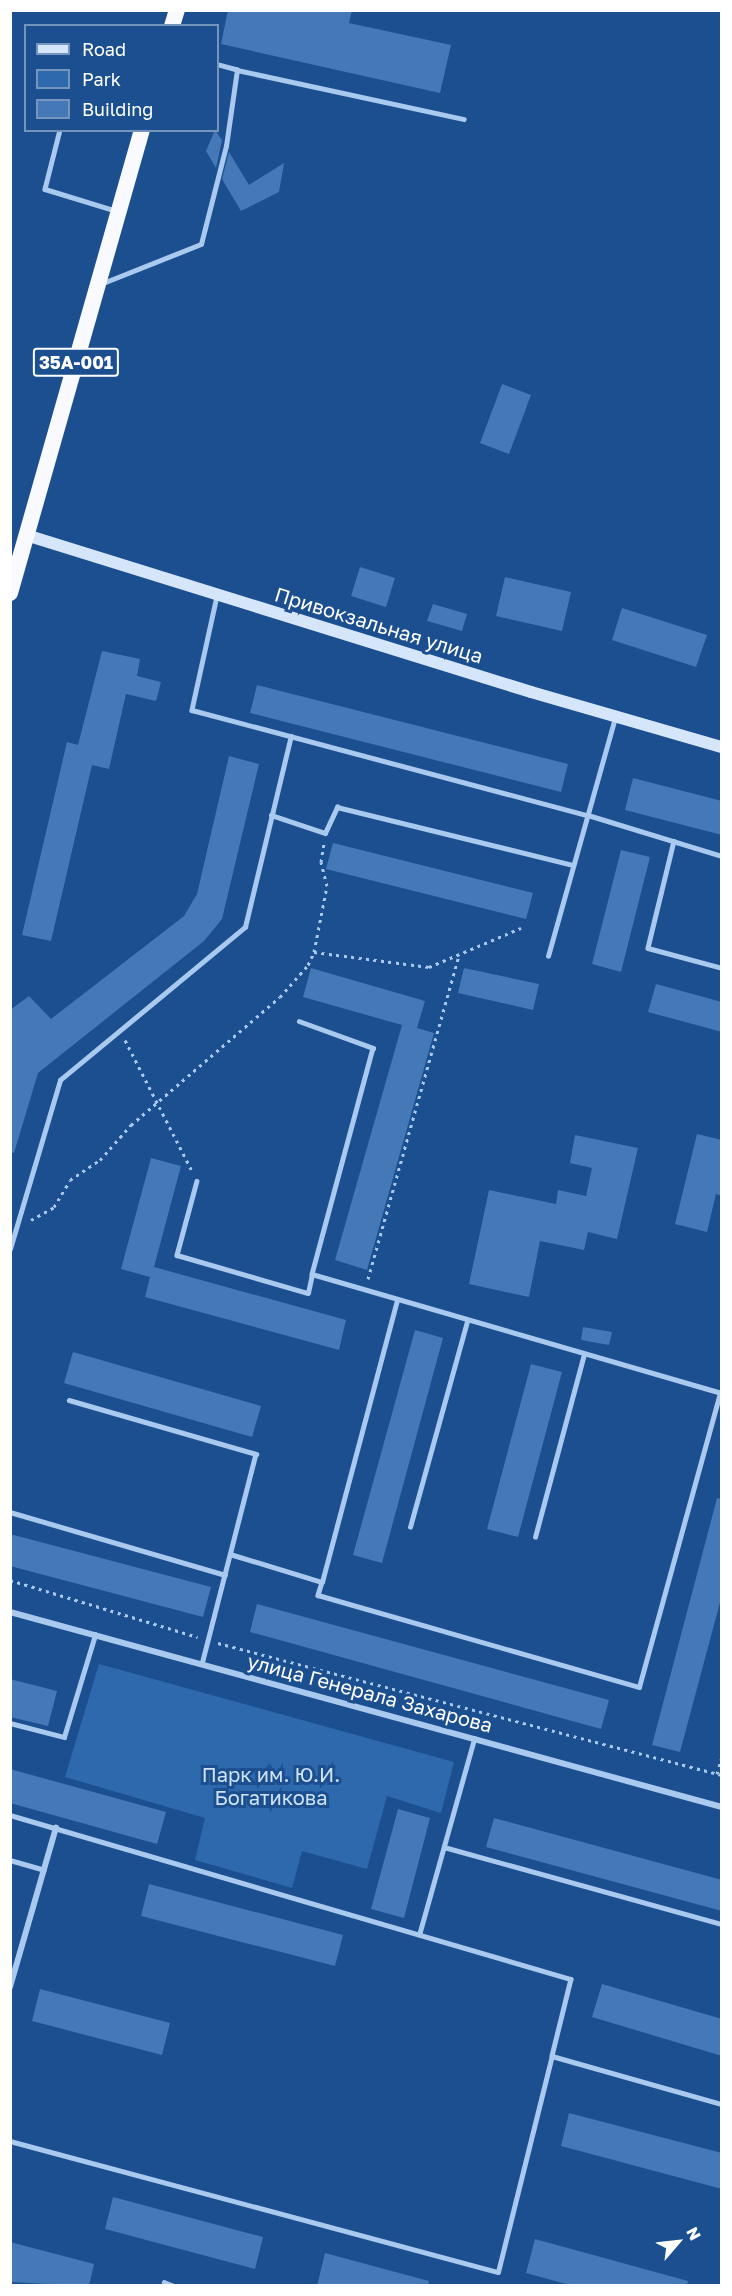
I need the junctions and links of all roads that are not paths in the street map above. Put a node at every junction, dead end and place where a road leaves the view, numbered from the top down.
1 (219, 65) edge
2 (237, 70) junction
3 (464, 120) dead end
4 (59, 132) edge
5 (141, 132) edge
6 (118, 212) junction
7 (98, 285) junction
8 (26, 535) junction
9 (10, 593) edge
10 (217, 596) junction
11 (615, 717) junction
12 (291, 736) junction
13 (722, 747) edge
14 (271, 815) junction
15 (588, 815) junction
16 (674, 841) junction
17 (722, 855) edge
18 (573, 865) junction
19 (548, 956) dead end
20 (722, 968) edge
21 (299, 1021) dead end
22 (197, 1181) road end
23 (10, 1249) edge
24 (312, 1274) junction
25 (397, 1301) junction
26 (467, 1321) junction
27 (584, 1354) junction
28 (721, 1393) edge
29 (69, 1400) dead end
30 (10, 1512) edge
31 (410, 1527) dead end
32 (535, 1537) dead end
33 (230, 1554) junction
34 (225, 1575) junction
35 (322, 1582) junction
36 (10, 1612) edge
37 (95, 1635) junction
38 (202, 1664) junction
39 (10, 1723) edge
40 (474, 1739) junction
41 (722, 1807) edge
42 (10, 1815) edge
43 (56, 1828) junction
44 (444, 1847) junction
45 (10, 1860) edge
46 (44, 1870) junction
47 (722, 1924) edge
48 (419, 1935) junction
49 (10, 1987) edge
50 (552, 2056) junction
51 (722, 2104) edge
52 (10, 2141) edge
53 (164, 2282) dead end
54 (174, 2286) edge

1 - 2 lane
2 - 3 lane
2 - 7 lane
4 - 6 lane
5 - 6 highway, 35А-001
6 - 7 highway, 35А-001
7 - 8 highway, 35А-001
8 - 9 highway, 35А-001
8 - 10 main road, Привокзальная улица
10 - 11 main road, Привокзальная улица
10 - 12 lane
11 - 13 main road, Привокзальная улица
11 - 15 lane
12 - 14 lane
12 - 15 lane
14 - 18 lane
14 - 23 lane
15 - 16 lane
15 - 18 lane
16 - 17 lane
16 - 20 lane
18 - 19 lane
21 - 24 lane
22 - 24 lane
24 - 25 lane
25 - 26 lane
25 - 35 lane
26 - 27 lane
26 - 31 lane
27 - 28 lane
27 - 32 lane
28 - 35 lane
29 - 33 lane
30 - 34 lane
33 - 34 lane
33 - 35 lane
34 - 38 lane
36 - 37 street, улица Генерала Захарова
37 - 38 street, улица Генерала Захарова
37 - 39 lane
38 - 40 street, улица Генерала Захарова
40 - 41 street, улица Генерала Захарова
40 - 44 lane
42 - 43 lane
43 - 46 street
43 - 48 lane
44 - 47 lane
44 - 48 lane
45 - 46 lane
46 - 49 street
48 - 50 lane
50 - 51 lane
50 - 52 lane
53 - 54 lane

